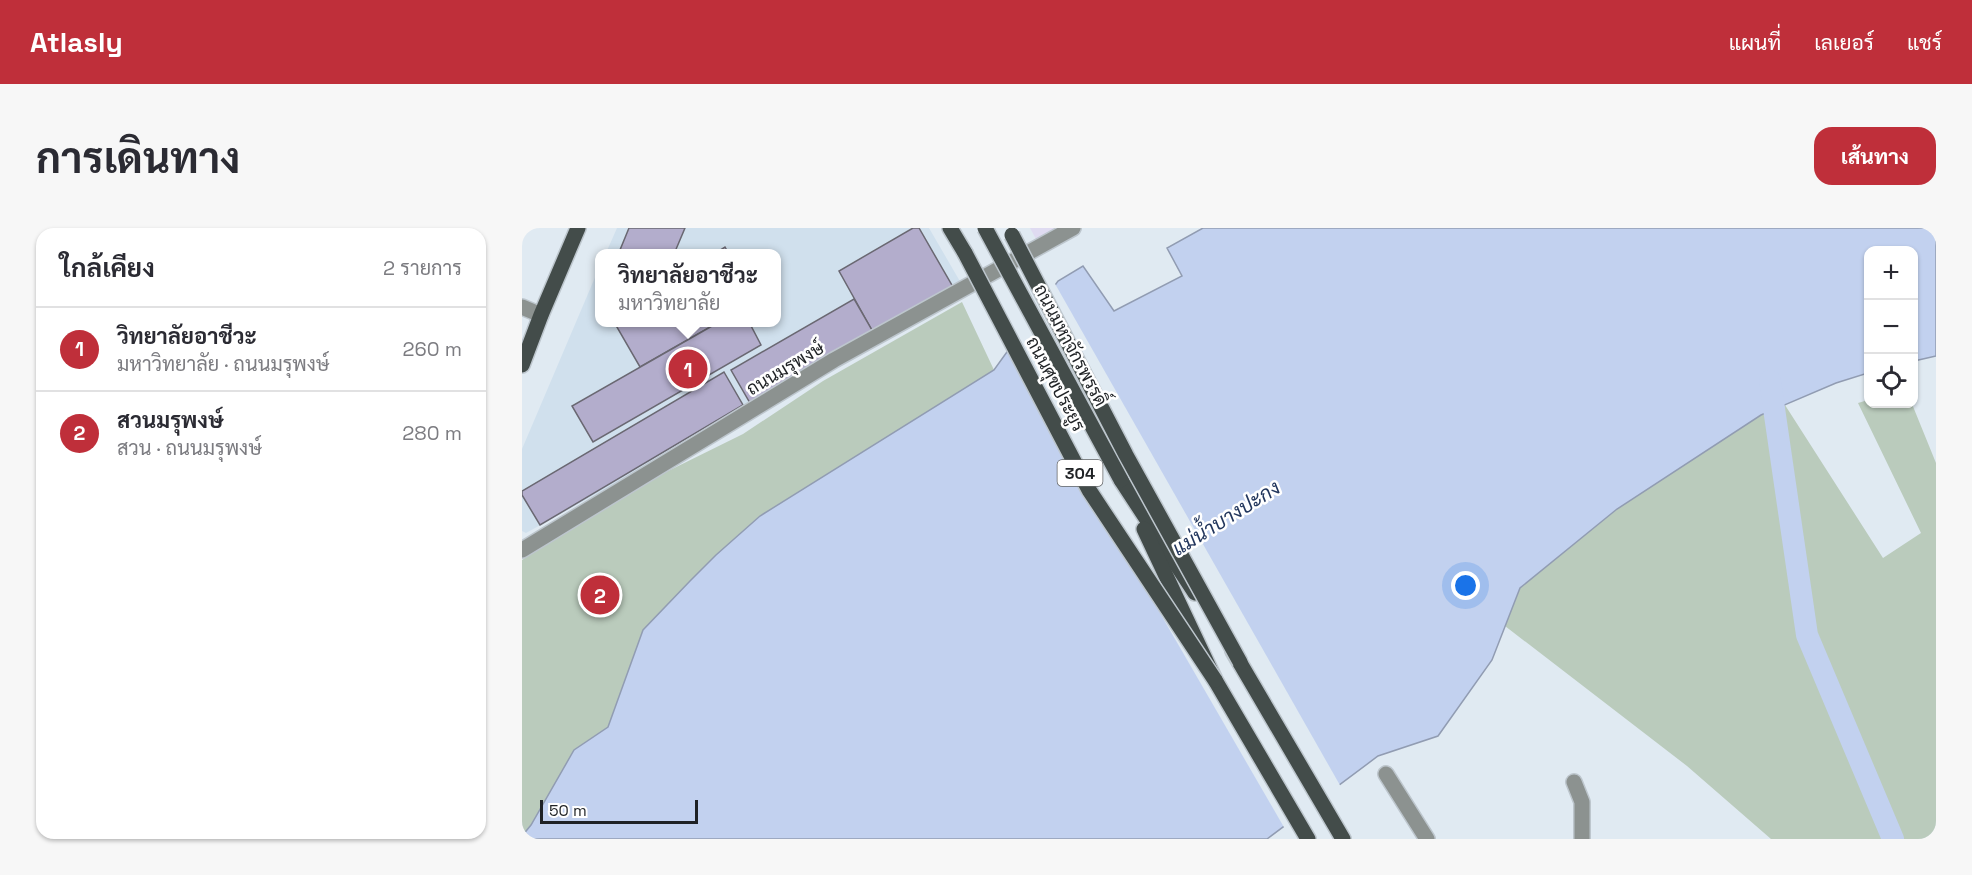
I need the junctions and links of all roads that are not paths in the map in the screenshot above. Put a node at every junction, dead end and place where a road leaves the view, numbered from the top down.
1 (578, 228) edge
2 (950, 228) edge
3 (985, 228) edge
4 (1073, 228) edge
5 (1010, 231) edge
6 (522, 307) edge
7 (541, 315) junction
8 (522, 365) edge
9 (1121, 480) junction
10 (522, 550) edge
11 (1240, 662) junction
12 (1215, 680) junction
13 (1386, 774) dead end
14 (1574, 782) dead end
15 (1308, 839) edge
16 (1343, 839) edge
17 (1427, 839) edge
18 (1582, 839) edge

1 - 7 main road
2 - 12 main road, ถนนศุขประยูร / 304, bridge
3 - 9 main road, ถนนมหาจักรพรรดิ์, bridge
4 - 10 street, ถนนมรุพงษ์
5 - 11 main road, ถนนศุขประยูร / 304, bridge
6 - 7 street
7 - 8 main road
9 - 11 main road, ถนนศุขประยูร / 304, bridge
9 - 12 main road, ถนนศุขประยูร / 304, bridge
11 - 16 main road, ถนนศุขประยูร / 304
12 - 15 main road, ถนนศุขประยูร / 304
13 - 17 street
14 - 18 street

